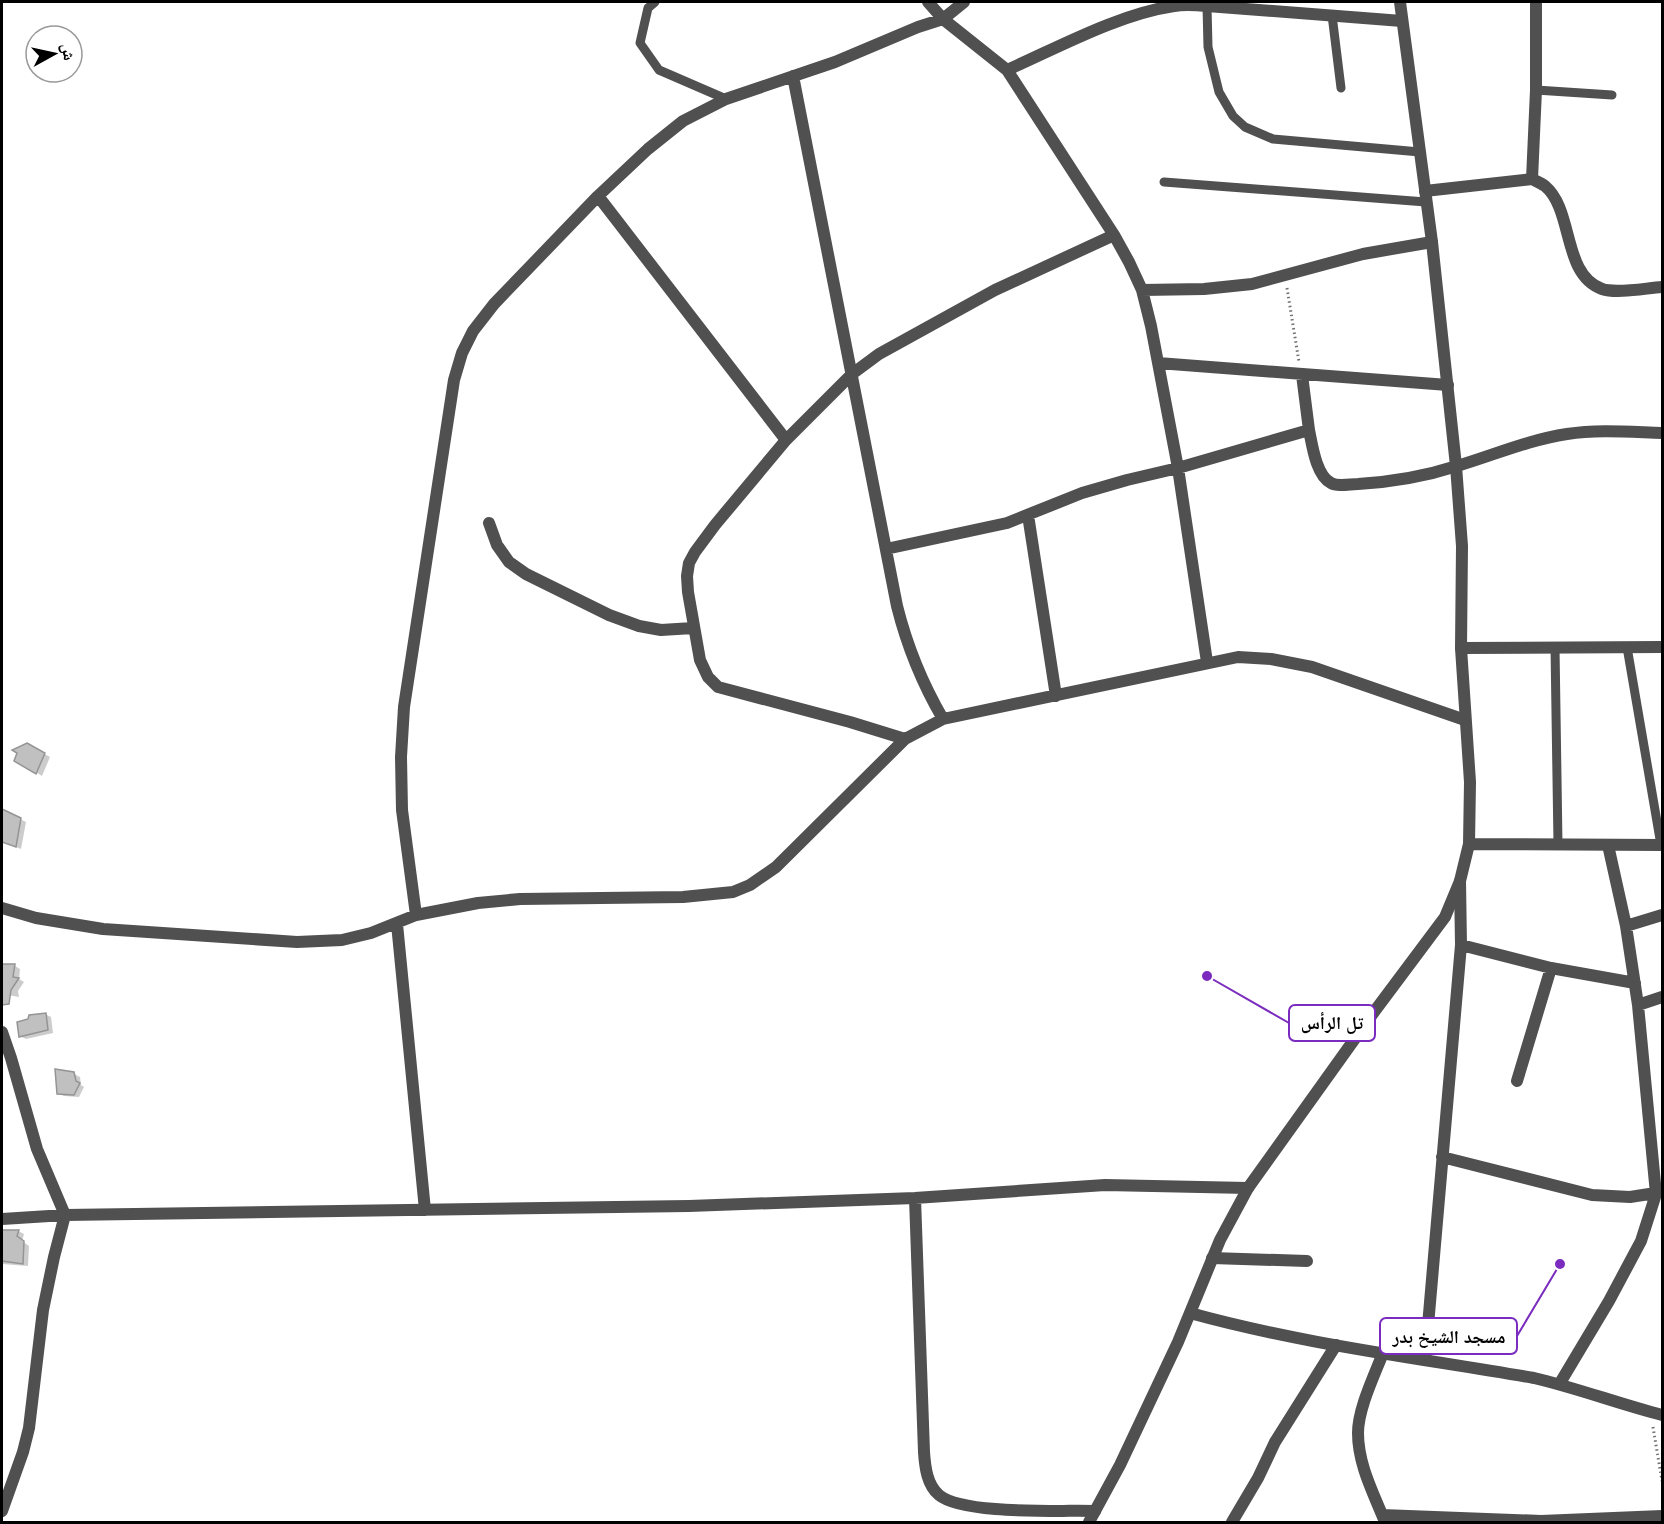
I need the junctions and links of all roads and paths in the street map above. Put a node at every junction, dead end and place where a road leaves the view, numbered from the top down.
1 (655, 2) edge
2 (928, 2) edge
3 (964, 2) edge
4 (1400, 2) edge
5 (1536, 2) edge
6 (1207, 6) junction
7 (1332, 15) junction
8 (944, 19) junction
9 (1402, 21) junction
10 (1007, 70) junction
11 (793, 76) junction
12 (1341, 88) dead end
13 (1536, 90) junction
14 (1612, 95) dead end
15 (726, 99) junction
16 (1420, 152) junction
17 (1532, 178) junction
18 (1164, 182) dead end
19 (598, 196) junction
20 (1426, 197) junction
21 (1114, 235) junction
22 (1431, 242) junction
23 (1285, 276) junction
24 (1662, 287) edge
25 (1142, 290) junction
26 (1158, 363) junction
27 (852, 374) junction
28 (1302, 375) junction
29 (1448, 385) junction
30 (1309, 430) junction
31 (1662, 433) edge
32 (786, 440) junction
33 (1456, 466) junction
34 (1178, 468) junction
35 (1028, 515) junction
36 (489, 523) dead end
37 (886, 549) junction
38 (693, 628) junction
39 (1554, 647) junction
40 (1627, 647) junction
41 (1662, 647) edge
42 (1461, 648) junction
43 (1207, 662) junction
44 (1056, 696) junction
45 (943, 719) junction
46 (1465, 720) junction
47 (905, 739) junction
48 (1469, 844) junction
49 (1558, 844) junction
50 (1608, 845) junction
51 (1661, 845) edge
52 (1460, 881) junction
53 (2, 908) edge
54 (416, 915) junction
55 (1662, 915) edge
56 (397, 924) junction
57 (1626, 926) junction
58 (1461, 945) junction
59 (1551, 968) junction
60 (1635, 983) junction
61 (1662, 997) edge
62 (1638, 1005) junction
63 (2, 1032) edge
64 (1517, 1081) dead end
65 (1442, 1157) junction
66 (1248, 1188) junction
67 (1659, 1193) edge
68 (915, 1198) junction
69 (425, 1210) junction
70 (65, 1215) junction
71 (2, 1219) edge
72 (1212, 1258) junction
73 (1306, 1261) dead end
74 (1190, 1313) junction
75 (1336, 1345) junction
76 (1383, 1353) junction
77 (1425, 1360) junction
78 (1560, 1383) junction
79 (1656, 1414) edge
80 (1662, 1481) edge
81 (2, 1511) edge
82 (1662, 1516) edge
83 (1092, 1517) edge
84 (1384, 1519) edge
85 (1232, 1522) edge

1 - 15 lane
2 - 8 street
3 - 8 street
4 - 9 street
5 - 13 street
6 - 7 street
6 - 10 street
6 - 16 lane
7 - 9 street
7 - 12 lane
8 - 10 street
8 - 11 street
9 - 16 street
10 - 21 street
11 - 15 street
11 - 27 street
13 - 14 lane
13 - 17 street
15 - 19 street
16 - 20 street
17 - 20 street
17 - 24 street
18 - 20 lane
19 - 32 street
19 - 54 street
20 - 22 street
21 - 25 street
21 - 27 street
22 - 23 street
22 - 29 street
23 - 25 street
23 - 28 path
25 - 26 street
26 - 28 street
26 - 34 street
27 - 32 street
27 - 37 street
28 - 29 street
28 - 30 street
29 - 33 street
30 - 33 street
30 - 34 street
31 - 33 street
32 - 38 street
33 - 42 street
34 - 35 street
34 - 43 street
35 - 37 street
35 - 44 street
36 - 38 street
37 - 45 street
38 - 47 street
39 - 40 street
39 - 42 street
39 - 49 lane
40 - 41 street
40 - 51 lane
42 - 46 street
43 - 44 street
43 - 46 street
44 - 45 street
45 - 47 street
46 - 48 street
47 - 54 street
48 - 49 street
48 - 52 street
49 - 50 street
50 - 51 street
50 - 57 street
52 - 58 street
52 - 66 street
53 - 56 street
54 - 56 street
55 - 57 street
56 - 69 street
57 - 60 street
58 - 59 street
58 - 65 street
59 - 60 street
59 - 64 street
60 - 62 street
61 - 62 street
62 - 67 street
63 - 70 street
65 - 67 street
65 - 77 street
66 - 68 street
66 - 72 street
67 - 78 street
68 - 69 street
68 - 83 street
69 - 70 street
70 - 71 street
70 - 81 street
72 - 73 street
72 - 74 street
74 - 75 street
74 - 83 street
75 - 76 street
75 - 85 street
76 - 77 street
76 - 84 street
77 - 78 street
78 - 79 street
79 - 80 path
82 - 84 street

